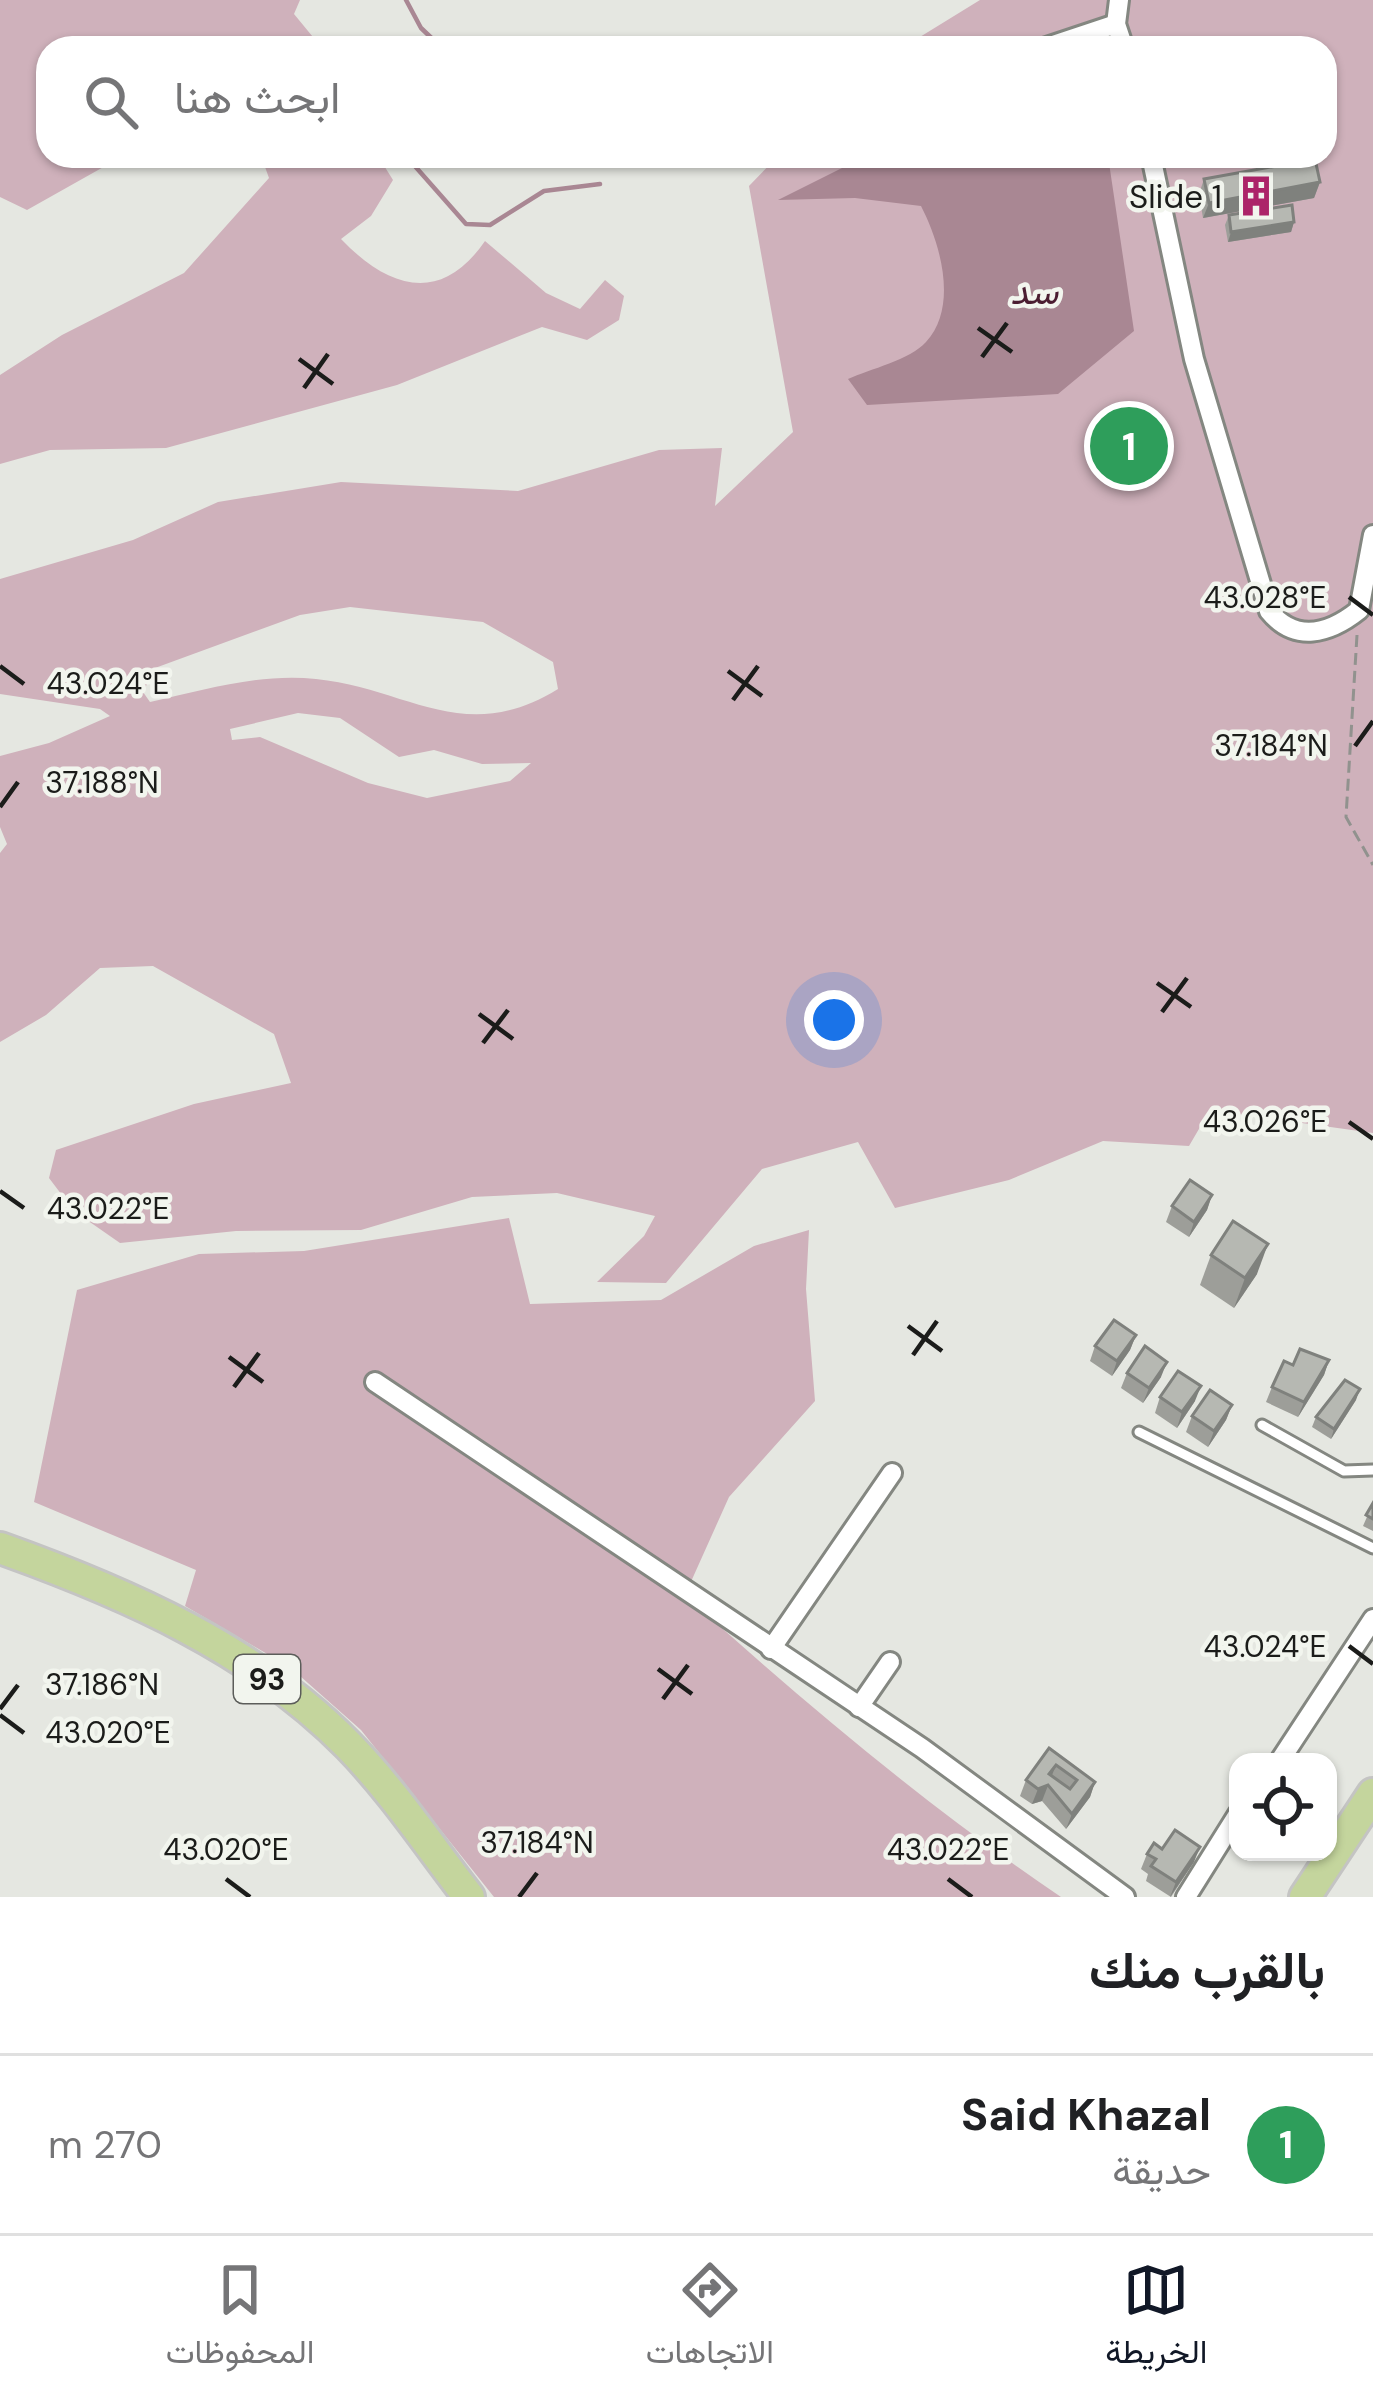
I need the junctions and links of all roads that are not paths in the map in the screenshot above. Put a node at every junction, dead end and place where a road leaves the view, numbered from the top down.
1 (1119, 0) edge
2 (1116, 24) junction
3 (1080, 36) edge
4 (1120, 36) edge
5 (1154, 168) edge
6 (1373, 535) edge
7 (1366, 609) edge
8 (375, 1382) dead end
9 (1262, 1425) dead end
10 (1139, 1432) dead end
11 (1373, 1470) edge
12 (892, 1473) dead end
13 (0, 1548) edge
14 (1373, 1548) edge
15 (1373, 1619) edge
16 (771, 1649) junction
17 (890, 1662) dead end
18 (859, 1706) junction
19 (1285, 1753) edge
20 (1373, 1794) edge
21 (1229, 1828) edge
22 (469, 1897) edge
23 (1125, 1897) edge
24 (1186, 1897) edge
25 (1305, 1897) edge

1 - 2 street
2 - 3 street
2 - 4 street
5 - 7 street
6 - 7 street
8 - 16 street
9 - 11 lane
10 - 14 lane
12 - 16 street
13 - 22 main road, 93
15 - 19 street
16 - 18 street
17 - 18 street
18 - 23 street
20 - 25 main road
21 - 24 street

